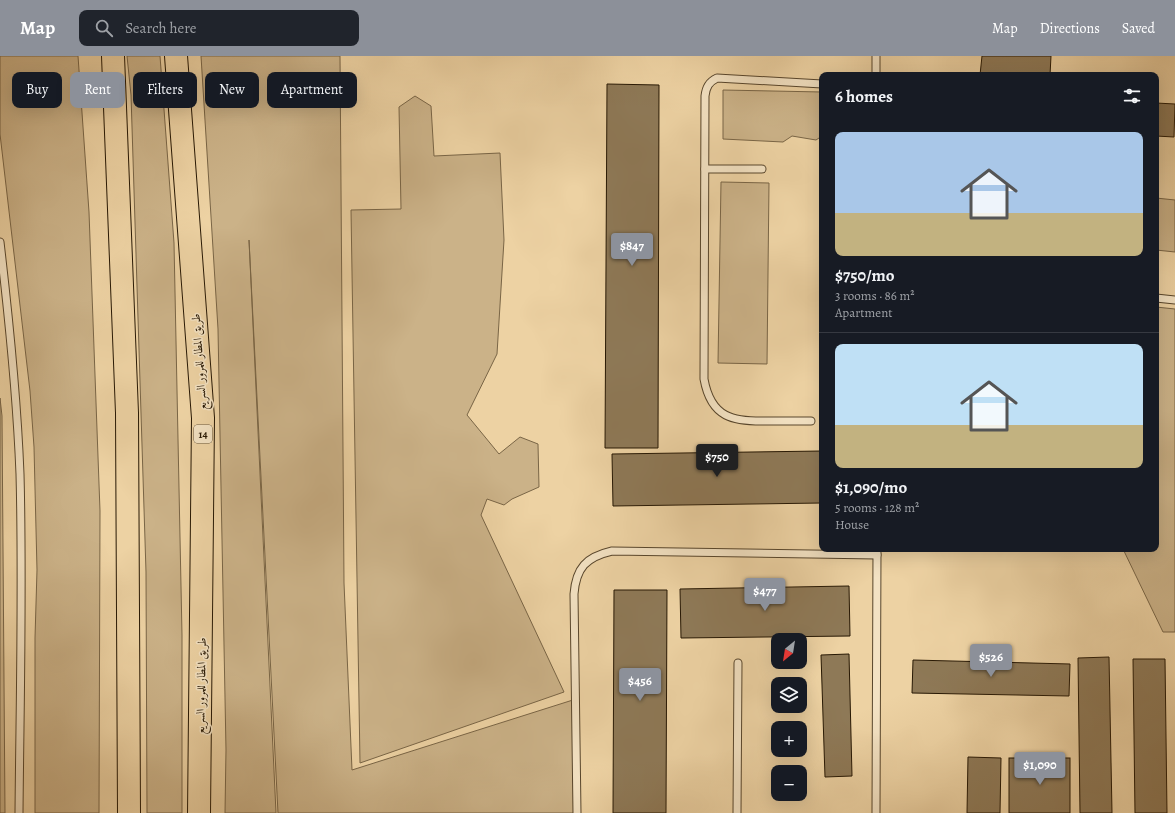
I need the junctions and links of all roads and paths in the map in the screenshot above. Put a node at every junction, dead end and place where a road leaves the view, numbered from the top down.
1 (113, 56) edge
2 (176, 56) edge
3 (876, 56) edge
4 (876, 72) edge
5 (819, 84) edge
6 (705, 169) junction
7 (762, 170) dead end
8 (0, 242) edge
9 (1159, 298) edge
10 (1175, 300) edge
11 (811, 421) dead end
12 (819, 552) edge
13 (877, 552) edge
14 (738, 663) dead end
15 (20, 813) edge
16 (129, 813) edge
17 (199, 813) edge
18 (577, 813) edge
19 (737, 813) edge
20 (876, 813) edge

1 - 16 highway
2 - 17 highway, طريق المطار للمرور السريع / 14
3 - 4 lane
5 - 6 lane
6 - 7 lane
6 - 11 lane
8 - 15 lane
9 - 10 lane
12 - 18 lane
13 - 20 lane
14 - 19 lane

